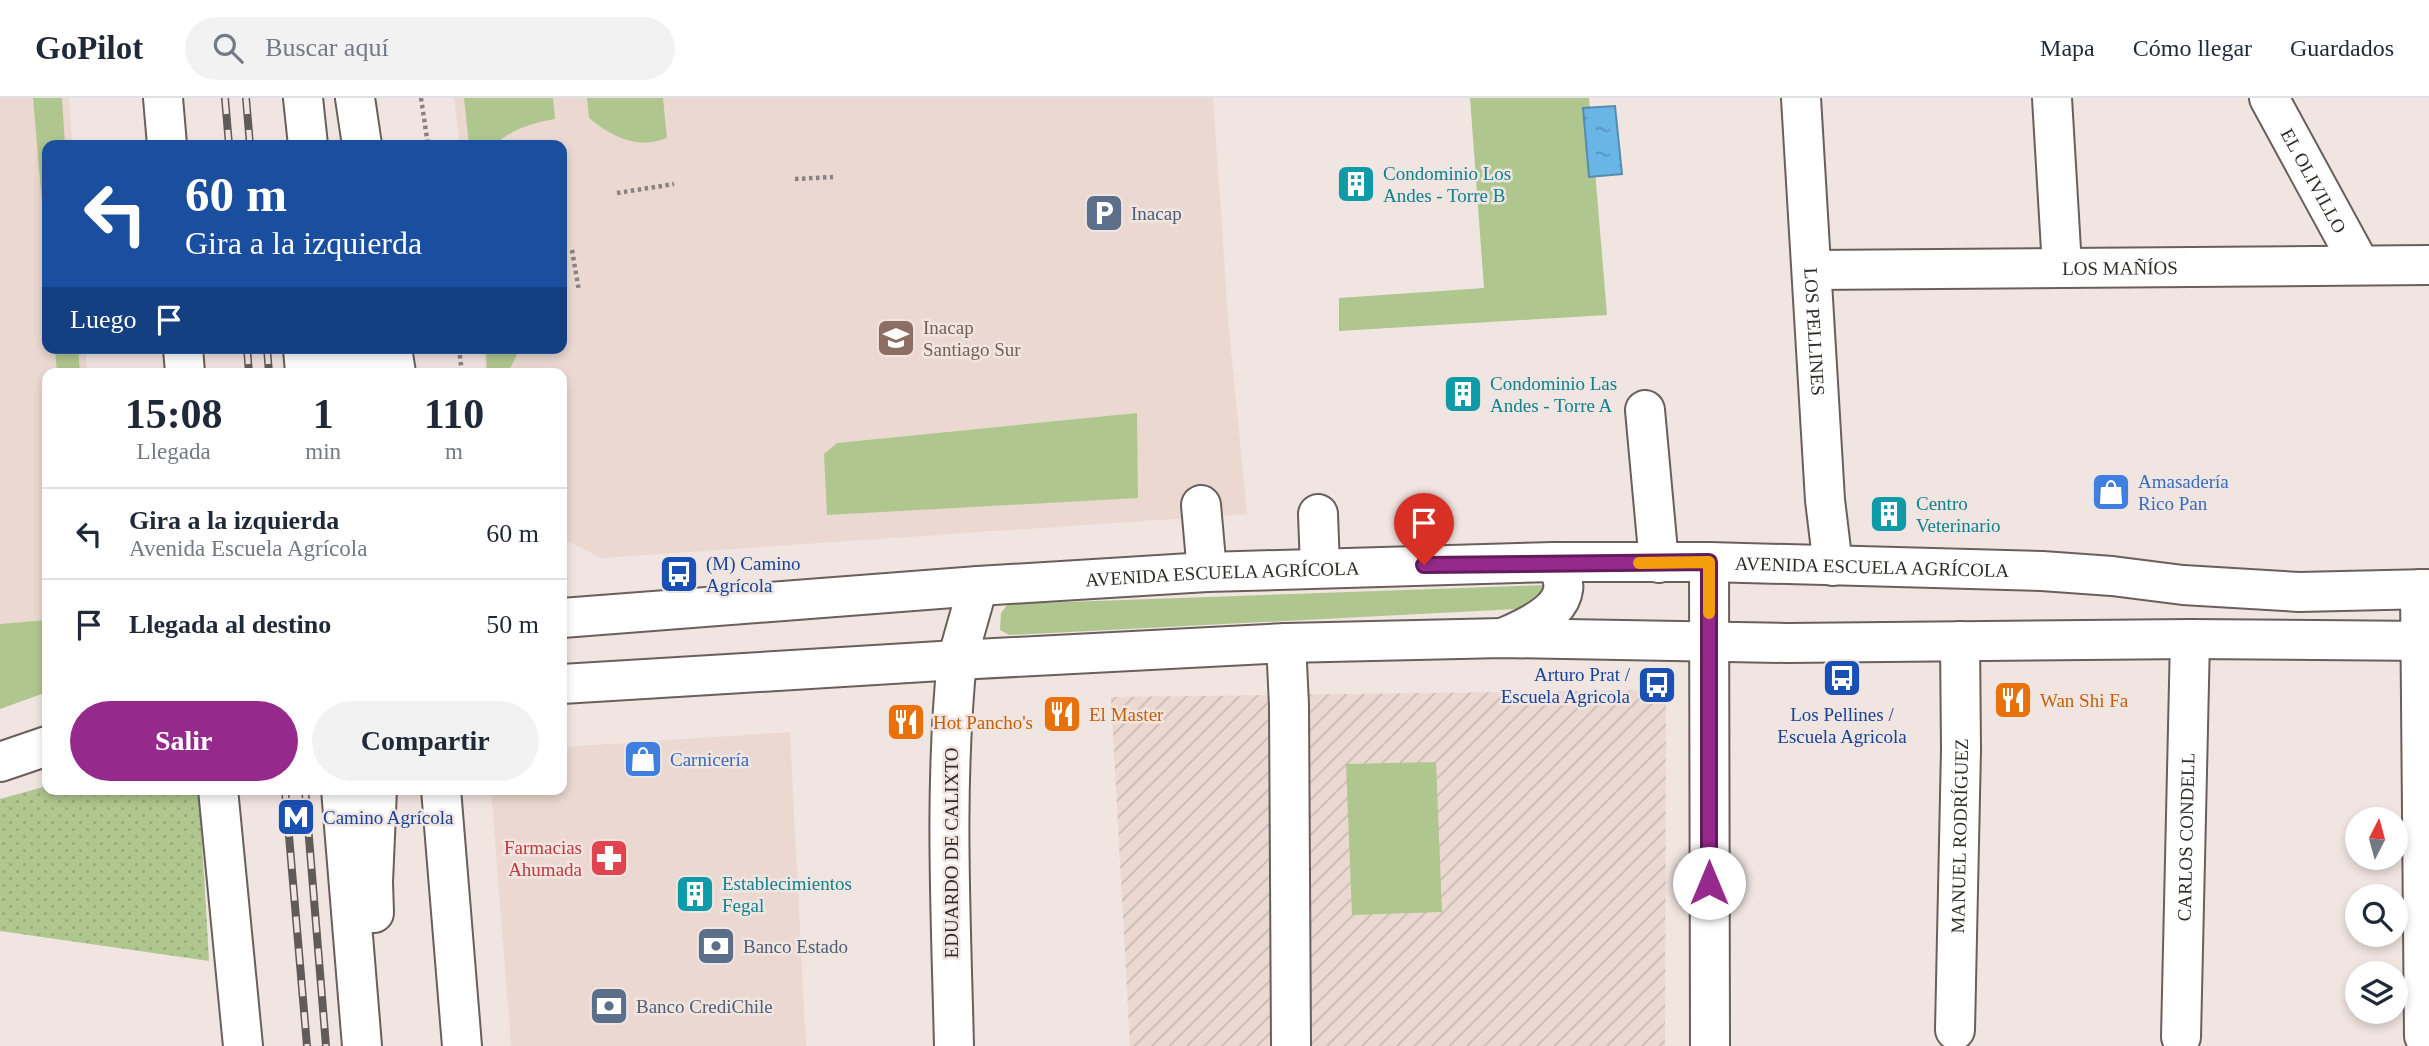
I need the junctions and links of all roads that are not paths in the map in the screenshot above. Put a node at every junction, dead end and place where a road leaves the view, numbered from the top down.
1 (163, 98) edge
2 (279, 98) edge
3 (355, 98) edge
4 (1801, 98) edge
5 (2052, 98) edge
6 (2269, 98) edge
7 (302, 133) edge
8 (167, 140) edge
9 (361, 140) edge
10 (2360, 265) junction
11 (2429, 265) edge
12 (2062, 267) junction
13 (1812, 270) junction
14 (1645, 410) dead end
15 (1201, 505) dead end
16 (1318, 514) dead end
17 (1554, 562) junction
18 (1709, 562) junction
19 (1659, 563) junction
20 (1833, 566) junction
21 (1320, 567) junction
22 (1207, 572) junction
23 (978, 586) junction
24 (2425, 589) edge
25 (567, 618) edge
26 (1503, 638) junction
27 (2190, 639) junction
28 (1960, 641) junction
29 (2424, 641) edge
30 (1708, 642) junction
31 (1286, 643) junction
32 (957, 660) junction
33 (567, 684) edge
34 (42, 748) edge
35 (0, 762) edge
36 (219, 795) edge
37 (341, 795) edge
38 (377, 795) edge
39 (441, 795) edge
40 (1955, 1030) dead end
41 (2424, 1036) dead end
42 (2181, 1037) dead end
43 (243, 1046) edge
44 (362, 1046) edge
45 (384, 1046) edge
46 (462, 1046) edge
47 (954, 1046) edge
48 (1291, 1046) edge
49 (1710, 1046) edge

1 - 8 main road
2 - 7 main road
3 - 9 main road
4 - 13 main road, LOS PELLINES
5 - 12 main road
6 - 10 main road, EL OLIVILLO
10 - 11 main road, LOS MAÑÍOS
10 - 12 main road, LOS MAÑÍOS
12 - 13 main road, LOS MAÑÍOS
13 - 20 main road, LOS PELLINES
14 - 19 main road
15 - 22 main road
16 - 21 main road
17 - 19 main road, AVENIDA ESCUELA AGRÍCOLA
17 - 21 main road, AVENIDA ESCUELA AGRÍCOLA
17 - 26 main road
18 - 19 main road, AVENIDA ESCUELA AGRÍCOLA
18 - 20 main road, AVENIDA ESCUELA AGRÍCOLA
18 - 30 main road
20 - 24 main road, AVENIDA ESCUELA AGRÍCOLA
21 - 22 main road, AVENIDA ESCUELA AGRÍCOLA
22 - 23 main road, AVENIDA ESCUELA AGRÍCOLA
23 - 25 main road, AVENIDA ESCUELA AGRÍCOLA
23 - 32 main road, EDUARDO DE CALIXTO
24 - 29 main road
26 - 30 main road
26 - 31 main road
27 - 28 main road
27 - 29 main road
27 - 42 main road, CARLOS CONDELL
28 - 30 main road
28 - 40 main road, MANUEL RODRÍGUEZ
29 - 41 main road
30 - 49 main road
31 - 32 main road
31 - 48 main road
32 - 33 main road
32 - 47 main road, EDUARDO DE CALIXTO
34 - 35 main road
36 - 43 main road
37 - 44 main road
38 - 45 main road
39 - 46 main road

